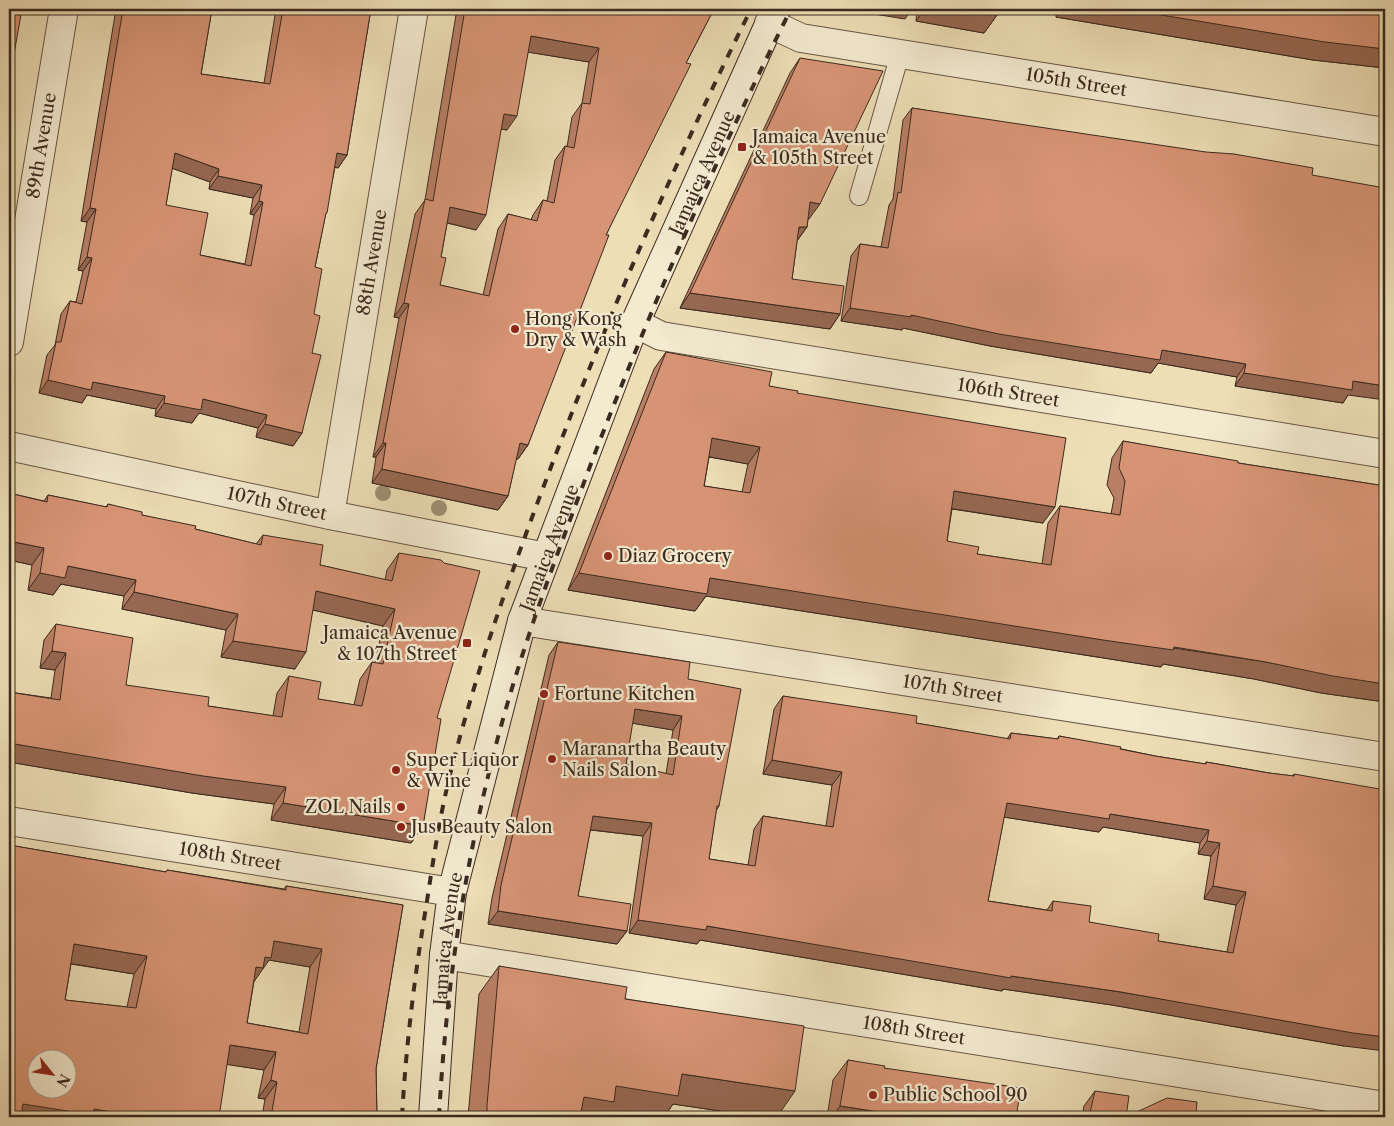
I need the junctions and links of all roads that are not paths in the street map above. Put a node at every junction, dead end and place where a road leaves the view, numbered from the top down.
1 (64, 9) edge
2 (414, 9) edge
3 (772, 16) edge
4 (900, 54) junction
5 (1385, 132) edge
6 (859, 196) dead end
7 (635, 323) junction
8 (9, 342) edge
9 (9, 446) edge
10 (1385, 454) edge
11 (330, 515) junction
12 (546, 557) junction
13 (522, 621) junction
14 (1385, 757) edge
15 (9, 820) edge
16 (452, 892) junction
17 (444, 955) junction
18 (1385, 1106) edge
19 (433, 1117) edge

1 - 8 street, 89th Avenue
2 - 11 street, 88th Avenue
3 - 4 street, 105th Street
3 - 7 street, Jamaica Avenue
4 - 5 street, 105th Street
4 - 6 lane
7 - 10 street, 106th Street
7 - 12 street, Jamaica Avenue
9 - 11 street, 107th Street
11 - 12 street, 107th Street
12 - 13 street, Jamaica Avenue
13 - 14 street, 107th Street
13 - 16 street, Jamaica Avenue
15 - 16 street, 108th Street
16 - 17 street, Jamaica Avenue
17 - 18 street, 108th Street
17 - 19 street, Jamaica Avenue

